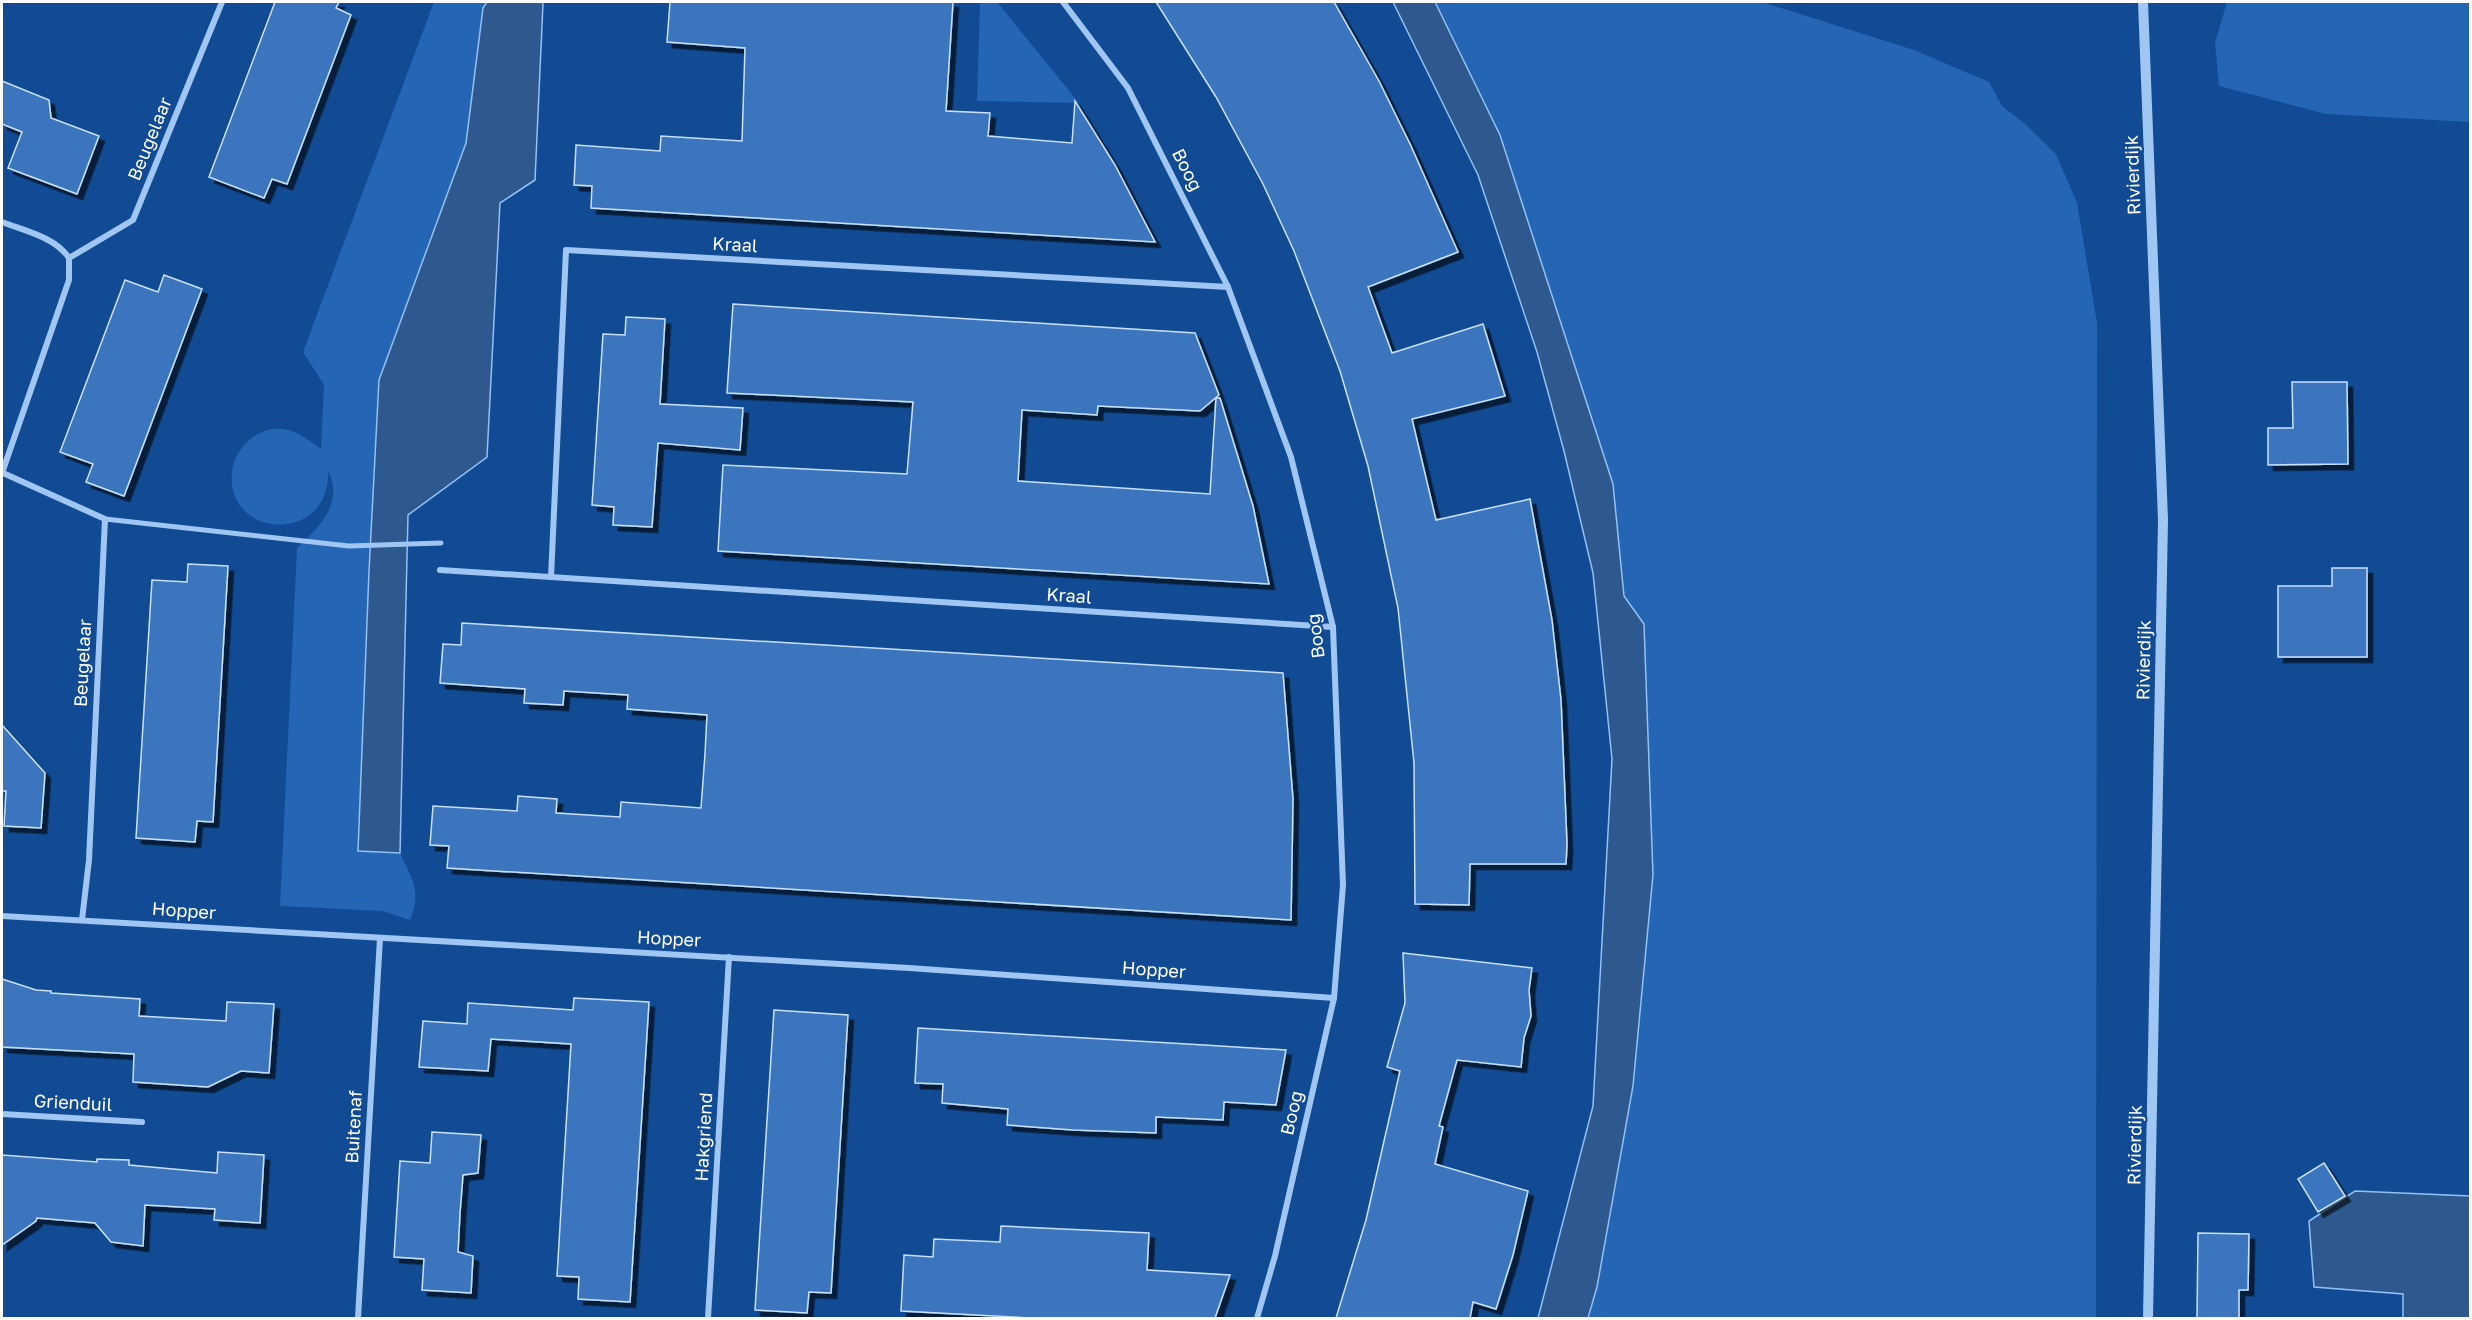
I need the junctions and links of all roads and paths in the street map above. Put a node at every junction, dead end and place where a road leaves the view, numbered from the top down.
1 (222, 2) edge
2 (1063, 2) edge
3 (2143, 2) edge
4 (2, 222) edge
5 (69, 258) junction
6 (1228, 287) junction
7 (2, 473) edge
8 (105, 519) junction
9 (441, 543) dead end
10 (440, 570) dead end
11 (551, 577) junction
12 (1333, 627) junction
13 (2, 916) edge
14 (82, 920) junction
15 (380, 938) junction
16 (729, 957) junction
17 (1334, 998) junction
18 (2, 1114) edge
19 (142, 1122) dead end
20 (358, 1318) edge
21 (708, 1318) edge
22 (1257, 1318) edge
23 (2148, 1318) edge

1 - 5 street, Beugelaar
2 - 6 street, Boog
3 - 23 street, Rivierdijk
4 - 5 street
5 - 7 street
6 - 11 street, Kraal
6 - 12 street, Boog
7 - 8 street
8 - 9 street
8 - 14 street, Beugelaar
10 - 11 street, Kraal
11 - 12 street, Kraal
12 - 17 street, Boog
13 - 14 street, Hopper
14 - 15 street, Hopper
15 - 16 street, Hopper
15 - 20 street, Buitenaf
16 - 17 street, Hopper
16 - 21 street, Hakgriend
17 - 22 street, Boog
18 - 19 street, Grienduil

